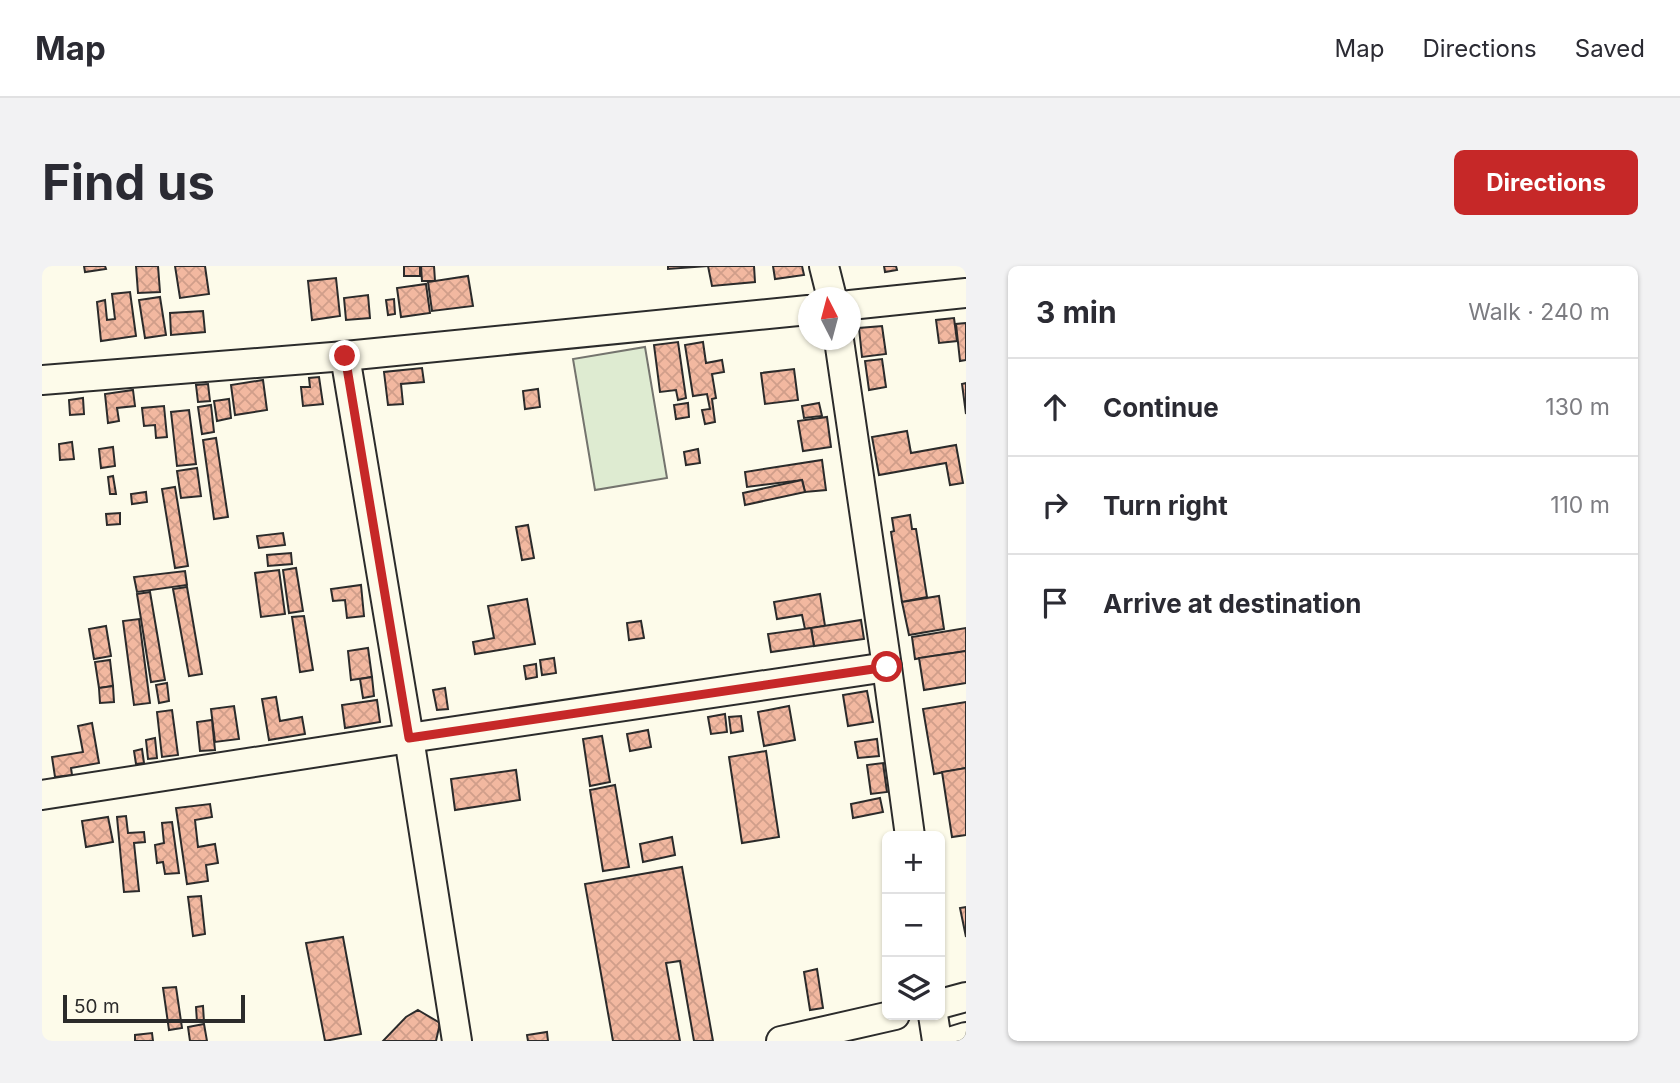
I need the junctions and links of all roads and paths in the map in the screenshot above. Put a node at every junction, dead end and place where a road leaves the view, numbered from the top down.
1 (824, 266) edge
2 (829, 287) edge
3 (966, 293) edge
4 (861, 304) edge
5 (798, 311) edge
6 (840, 350) edge
7 (345, 356) junction
8 (42, 380) edge
9 (887, 667) junction
10 (409, 738) junction
11 (42, 795) edge
12 (908, 831) edge
13 (966, 997) edge
14 (945, 1003) edge
15 (882, 1018) edge
16 (934, 1020) edge
17 (966, 1037) edge
18 (457, 1041) edge
19 (781, 1041) edge
20 (937, 1041) edge
21 (953, 1041) edge

1 - 2 street
3 - 4 street
5 - 7 street
6 - 9 street
7 - 8 street
7 - 10 street
9 - 10 street
9 - 12 street
10 - 11 street
10 - 18 street
13 - 14 street
15 - 19 street
16 - 20 street
17 - 21 street

